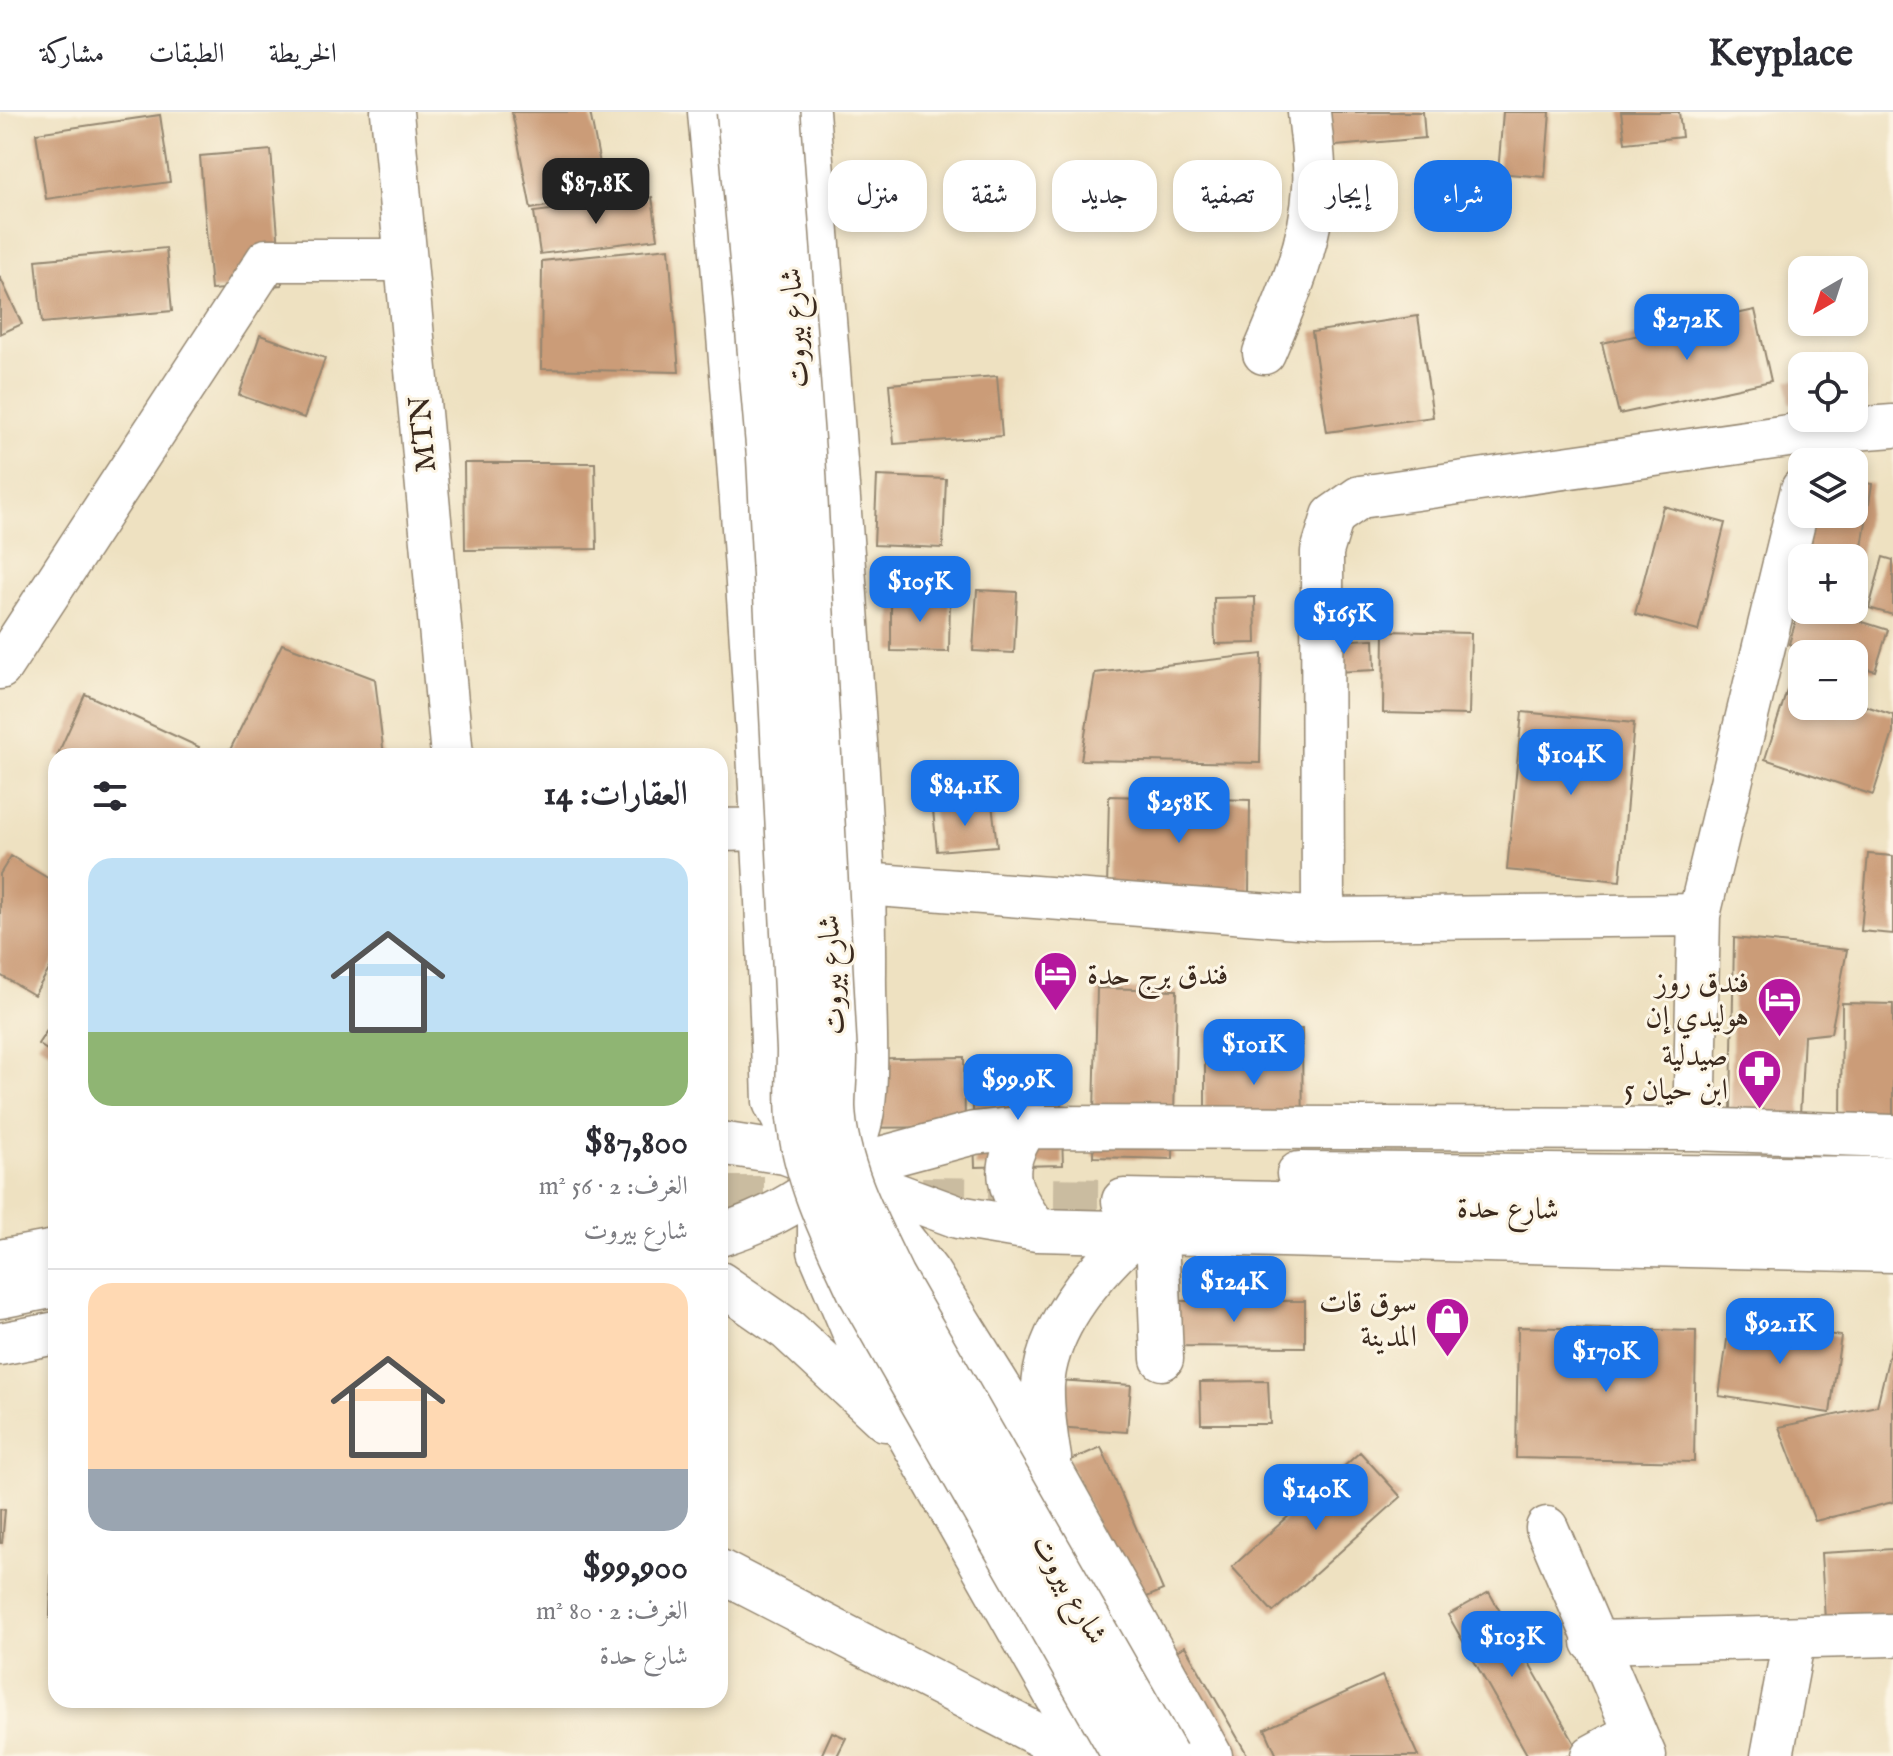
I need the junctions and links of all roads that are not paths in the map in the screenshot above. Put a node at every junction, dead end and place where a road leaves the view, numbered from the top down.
1 (392, 112) edge
2 (709, 112) edge
3 (739, 112) edge
4 (778, 112) edge
5 (808, 112) edge
6 (1309, 112) edge
7 (406, 260) junction
8 (1264, 353) dead end
9 (1893, 426) edge
10 (1812, 447) edge
11 (1793, 528) edge
12 (13, 620) edge
13 (0, 668) edge
14 (451, 748) edge
15 (763, 829) junction
16 (728, 830) edge
17 (766, 873) junction
18 (866, 885) junction
19 (1699, 915) junction
20 (1323, 919) junction
21 (774, 1102) junction
22 (861, 1121) junction
23 (1027, 1127) junction
24 (1694, 1129) junction
25 (974, 1133) junction
26 (1893, 1136) edge
27 (728, 1141) edge
28 (728, 1144) edge
29 (832, 1171) junction
30 (1893, 1179) edge
31 (1134, 1211) junction
32 (1893, 1216) edge
33 (1037, 1230) junction
34 (48, 1232) edge
35 (728, 1232) edge
36 (0, 1240) edge
37 (1893, 1251) edge
38 (48, 1253) edge
39 (0, 1262) edge
40 (48, 1287) edge
41 (728, 1289) edge
42 (0, 1296) edge
43 (48, 1335) edge
44 (0, 1344) edge
45 (1162, 1359) dead end
46 (913, 1445) junction
47 (1052, 1471) junction
48 (1547, 1528) dead end
49 (728, 1575) edge
50 (1893, 1635) edge
51 (1794, 1638) junction
52 (1593, 1642) junction
53 (1640, 1745) edge
54 (1079, 1756) edge
55 (1090, 1756) edge
56 (1125, 1756) edge
57 (1166, 1756) edge
58 (1211, 1756) edge
59 (1592, 1756) edge
60 (1772, 1756) edge

1 - 7 street, MTN
2 - 15 street
3 - 56 main road, شارع بيروت, bridge
4 - 57 main road, شارع بيروت, bridge
5 - 18 street
6 - 8 street
7 - 12 street
7 - 14 street, MTN
9 - 10 street
10 - 20 street
11 - 19 street
12 - 13 street
15 - 16 street
15 - 17 street
17 - 18 street
17 - 21 street
18 - 20 street
18 - 22 street
19 - 20 street
19 - 24 street
21 - 27 street
21 - 29 street
22 - 25 street
22 - 29 street
23 - 24 street
23 - 25 street
23 - 33 street
24 - 26 street
25 - 29 street
28 - 29 street
29 - 33 street
29 - 35 street
29 - 46 street
29 - 47 street
30 - 31 main road, شارع حدة
31 - 32 main road, شارع حدة
31 - 33 street
31 - 37 street
31 - 45 street
31 - 47 street
34 - 36 street
38 - 39 main road
40 - 42 main road
41 - 46 street
43 - 44 street
46 - 55 street
47 - 58 street
48 - 52 street
49 - 54 street
50 - 51 street
51 - 52 street
51 - 60 street
52 - 53 street
53 - 59 street

